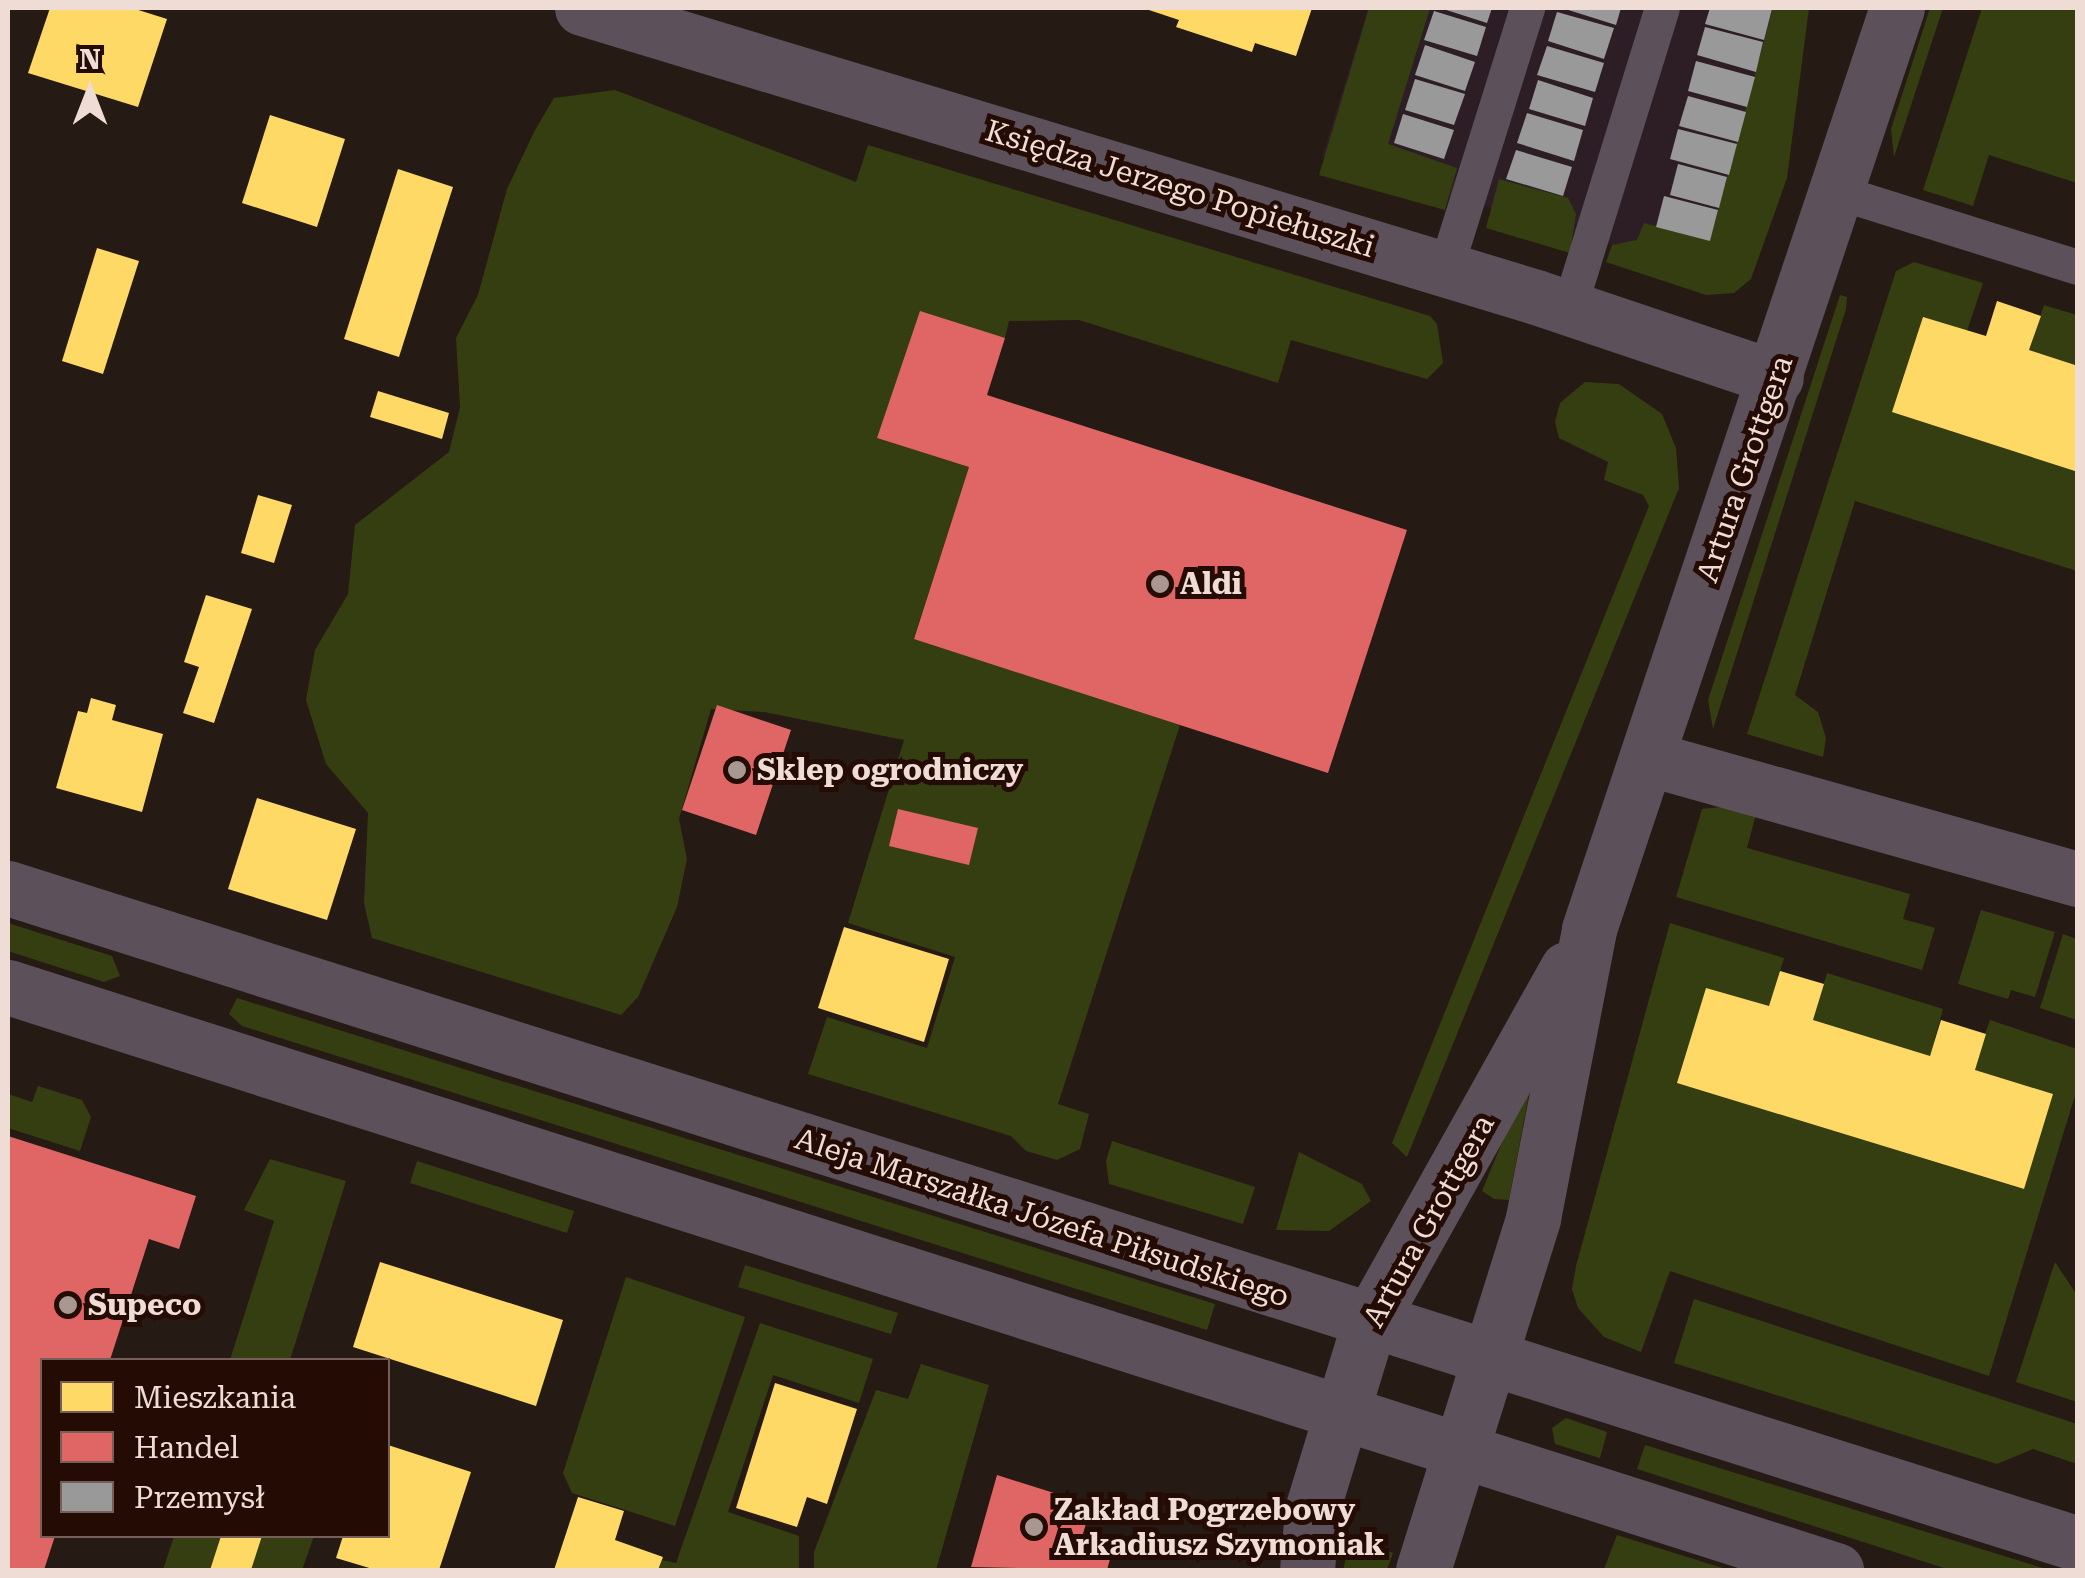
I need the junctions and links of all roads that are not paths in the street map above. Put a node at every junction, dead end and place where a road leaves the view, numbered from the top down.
1 (582, 8) edge
2 (1527, 8) edge
3 (1662, 8) edge
4 (1897, 8) edge
5 (1838, 192) junction
6 (2078, 267) edge
7 (1446, 270) junction
8 (1569, 308) junction
9 (1776, 378) junction
10 (1647, 758) junction
11 (2078, 879) edge
12 (8, 888) edge
13 (1589, 929) junction
14 (8, 988) edge
15 (1369, 1322) junction
16 (1492, 1360) junction
17 (1340, 1412) junction
18 (1460, 1450) junction
19 (2078, 1544) edge
20 (1307, 1570) edge
21 (1423, 1570) edge
22 (1836, 1570) edge

1 - 7 street, Księdza Jerzego Popiełuszki
2 - 7 lane
3 - 8 lane
4 - 5 street, Artura Grottgera
5 - 6 lane
5 - 9 street, Artura Grottgera
7 - 8 street, Księdza Jerzego Popiełuszki
8 - 9 street, Księdza Jerzego Popiełuszki
9 - 10 street, Artura Grottgera
10 - 11 street
10 - 13 street, Artura Grottgera
12 - 15 street, Aleja Marszałka Józefa Piłsudskiego
13 - 15 street, Artura Grottgera
13 - 16 street, Artura Grottgera
14 - 17 street
15 - 16 street, Aleja Marszałka Józefa Piłsudskiego
15 - 17 street, Artura Grottgera
16 - 18 street, Artura Grottgera
16 - 19 street, Aleja Marszałka Józefa Piłsudskiego
17 - 18 street
17 - 20 street, Artura Grottgera
18 - 21 street, Artura Grottgera
18 - 22 street

